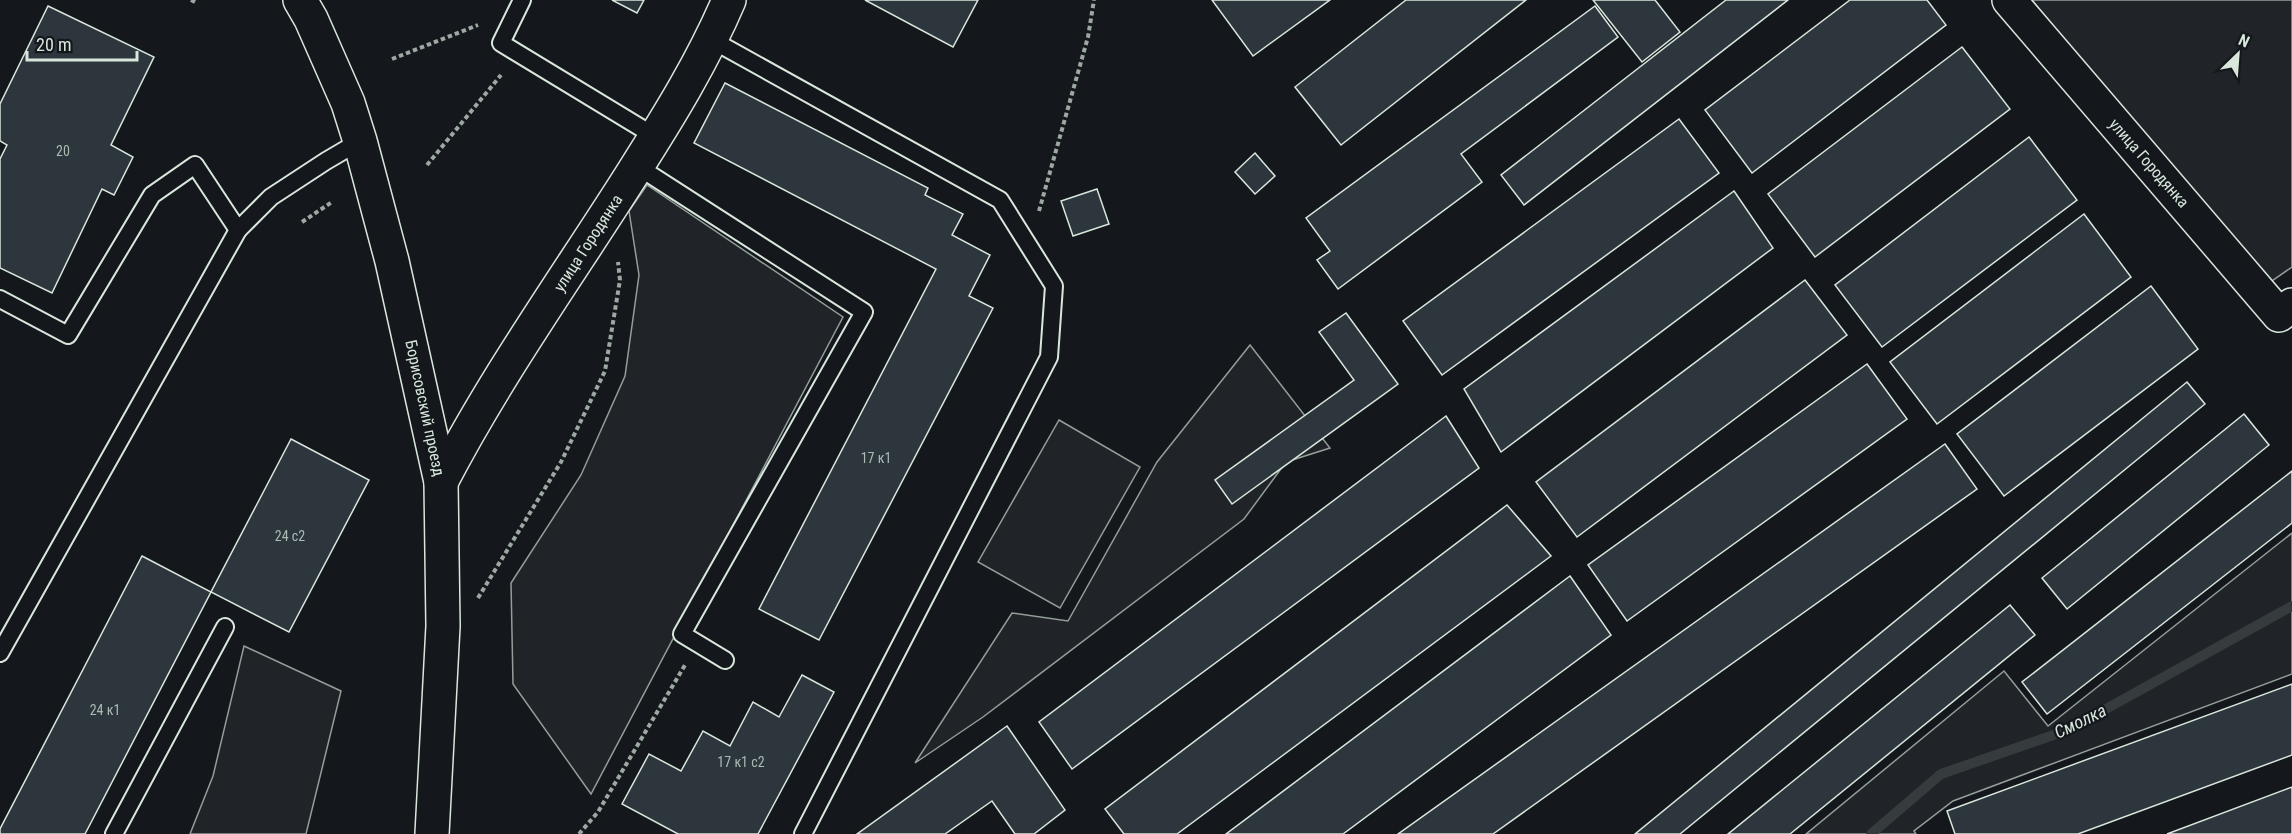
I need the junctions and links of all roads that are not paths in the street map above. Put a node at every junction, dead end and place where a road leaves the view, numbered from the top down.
1 (300, 0) edge
2 (729, 0) edge
3 (2009, 0) edge
4 (520, 5) edge
5 (712, 40) junction
6 (656, 137) junction
7 (360, 141) junction
8 (637, 166) junction
9 (238, 230) junction
10 (0, 299) edge
11 (2292, 305) edge
12 (441, 482) junction
13 (225, 627) dead end
14 (0, 653) edge
15 (725, 660) dead end
16 (114, 834) edge
17 (432, 834) edge
18 (803, 834) edge

1 - 7 street, Борисовский проезд
2 - 5 street, улица Городянка
3 - 11 street, улица Городянка
4 - 6 lane
5 - 6 street, улица Городянка
5 - 18 lane
6 - 8 street, улица Городянка
7 - 9 lane
7 - 12 street, Борисовский проезд
8 - 12 street, улица Городянка
8 - 15 lane
9 - 10 lane
9 - 14 lane
12 - 17 street, Борисовский проезд
13 - 16 lane

